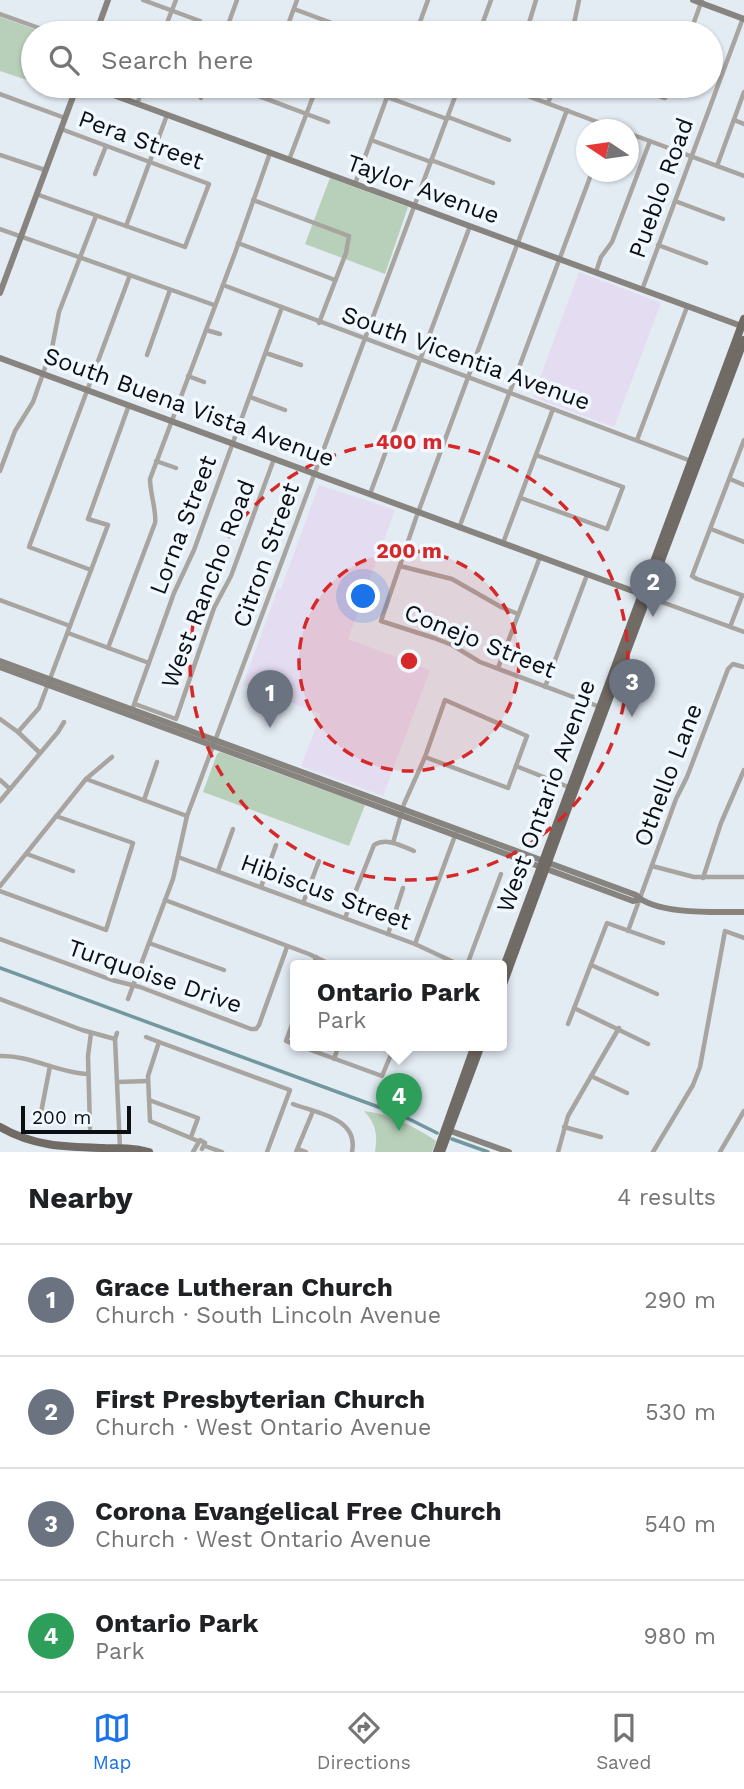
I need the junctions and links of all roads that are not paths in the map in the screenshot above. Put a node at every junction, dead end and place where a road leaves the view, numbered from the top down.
1 (108, 0) edge
2 (143, 0) edge
3 (176, 0) edge
4 (237, 0) edge
5 (297, 0) edge
6 (428, 0) edge
7 (491, 0) edge
8 (536, 0) edge
9 (579, 0) edge
10 (693, 0) edge
11 (701, 1) edge
12 (294, 9) junction
13 (172, 11) junction
14 (0, 14) edge
15 (743, 19) edge
16 (100, 21) edge
17 (168, 21) edge
18 (200, 21) dead end
19 (229, 21) edge
20 (290, 21) edge
21 (326, 21) edge
22 (420, 21) edge
23 (483, 21) edge
24 (530, 21) edge
25 (574, 21) edge
26 (694, 21) edge
27 (21, 22) edge
28 (723, 72) edge
29 (744, 92) edge
30 (0, 94) edge
31 (72, 98) edge
32 (121, 98) edge
33 (139, 98) edge
34 (264, 98) edge
35 (313, 98) edge
36 (387, 98) edge
37 (390, 98) edge
38 (455, 98) edge
39 (535, 98) edge
40 (550, 98) edge
41 (713, 98) edge
42 (548, 103) junction
43 (137, 104) junction
44 (568, 110) junction
45 (307, 114) junction
46 (167, 115) junction
47 (65, 118) junction
48 (448, 118) junction
49 (588, 119) edge
50 (734, 120) junction
51 (328, 122) dead end
52 (744, 124) edge
53 (61, 129) junction
54 (639, 137) edge
55 (371, 140) junction
56 (509, 140) dead end
57 (650, 141) junction
58 (106, 146) junction
59 (270, 152) junction
60 (0, 155) edge
61 (691, 156) junction
62 (289, 160) junction
63 (431, 161) junction
64 (151, 162) junction
65 (717, 166) junction
66 (45, 170) junction
67 (94, 174) dead end
68 (744, 176) edge
69 (588, 182) edge
70 (493, 183) dead end
71 (355, 184) junction
72 (36, 194) junction
73 (253, 200) junction
74 (675, 201) junction
75 (414, 205) junction
76 (96, 216) junction
77 (723, 219) dead end
78 (126, 226) junction
79 (470, 226) junction
80 (0, 229) edge
81 (20, 237) junction
82 (238, 243) junction
83 (517, 245) junction
84 (658, 245) junction
85 (80, 258) junction
86 (559, 260) junction
87 (706, 263) dead end
88 (595, 273) junction
89 (130, 275) junction
90 (335, 280) junction
91 (223, 285) junction
92 (170, 290) junction
93 (642, 290) junction
94 (0, 293) edge
95 (214, 306) junction
96 (282, 307) junction
97 (687, 307) junction
98 (319, 323) junction
99 (743, 324) edge
100 (206, 330) junction
101 (220, 334) dead end
102 (364, 340) junction
103 (744, 340) edge
104 (266, 353) junction
105 (147, 355) dead end
106 (0, 358) edge
107 (420, 359) junction
108 (300, 366) dead end
109 (43, 373) junction
110 (188, 376) junction
111 (468, 377) junction
112 (204, 382) dead end
113 (87, 390) junction
114 (510, 393) junction
115 (250, 397) junction
116 (129, 405) junction
117 (553, 409) junction
118 (285, 410) dead end
119 (172, 421) junction
120 (637, 440) junction
121 (744, 440) edge
122 (233, 444) junction
123 (536, 455) junction
124 (274, 459) junction
125 (156, 461) junction
126 (695, 462) junction
127 (176, 468) dead end
128 (0, 471) edge
129 (315, 474) junction
130 (730, 480) junction
131 (744, 485) edge
132 (370, 495) junction
133 (521, 498) junction
134 (418, 512) junction
135 (460, 528) junction
136 (710, 529) junction
137 (744, 542) edge
138 (503, 543) junction
139 (540, 557) junction
140 (400, 566) junction
141 (91, 570) junction
142 (587, 575) junction
143 (644, 595) junction
144 (743, 596) edge
145 (0, 600) edge
146 (518, 614) junction
147 (70, 626) junction
148 (730, 627) junction
149 (744, 632) edge
150 (68, 633) junction
151 (108, 648) junction
152 (0, 661) edge
153 (149, 663) junction
154 (0, 667) edge
155 (744, 667) edge
156 (498, 668) junction
157 (49, 682) junction
158 (545, 687) junction
159 (602, 707) junction
160 (133, 710) junction
161 (0, 719) edge
162 (64, 722) dead end
163 (18, 732) junction
164 (215, 743) junction
165 (39, 753) junction
166 (112, 757) dead end
167 (425, 757) junction
168 (158, 762) dead end
169 (516, 766) junction
170 (744, 770) edge
171 (86, 779) junction
172 (0, 780) edge
173 (572, 788) junction
174 (10, 789) junction
175 (144, 800) junction
176 (0, 801) edge
177 (401, 811) junction
178 (56, 816) junction
179 (187, 816) junction
180 (233, 829) dead end
181 (457, 832) junction
182 (393, 843) junction
183 (275, 845) dead end
184 (414, 851) dead end
185 (27, 854) junction
186 (178, 857) junction
187 (319, 861) dead end
188 (544, 864) junction
189 (652, 866) junction
190 (73, 871) dead end
191 (218, 871) junction
192 (501, 874) dead end
193 (744, 877) edge
194 (703, 878) junction
195 (261, 887) junction
196 (0, 888) edge
197 (403, 888) dead end
198 (640, 899) junction
199 (165, 900) junction
200 (303, 903) junction
201 (744, 912) edge
202 (345, 918) junction
203 (628, 931) junction
204 (388, 934) junction
205 (744, 938) edge
206 (0, 939) edge
207 (149, 943) junction
208 (663, 943) dead end
209 (415, 944) junction
210 (287, 947) junction
211 (316, 957) junction
212 (315, 960) edge
213 (322, 960) edge
214 (449, 960) edge
215 (469, 960) edge
216 (507, 960) edge
217 (591, 965) junction
218 (224, 970) dead end
219 (507, 973) edge
220 (133, 985) junction
221 (657, 994) dead end
222 (0, 999) edge
223 (128, 999) dead end
224 (574, 1008) junction
225 (568, 1024) dead end
226 (619, 1028) junction
227 (91, 1033) junction
228 (146, 1037) dead end
229 (159, 1042) junction
230 (648, 1044) dead end
231 (312, 1051) edge
232 (337, 1051) edge
233 (392, 1051) edge
234 (473, 1051) edge
235 (479, 1051) edge
236 (0, 1056) edge
237 (334, 1059) junction
238 (50, 1066) junction
239 (88, 1074) junction
240 (591, 1076) junction
241 (148, 1081) junction
242 (118, 1082) junction
243 (626, 1093) dead end
244 (149, 1100) junction
245 (293, 1104) dead end
246 (313, 1111) junction
247 (744, 1111) edge
248 (39, 1123) dead end
249 (0, 1127) edge
250 (564, 1127) junction
251 (90, 1128) dead end
252 (447, 1130) junction
253 (191, 1137) junction
254 (601, 1137) dead end
255 (120, 1148) junction
256 (199, 1148) edge
257 (91, 1150) edge
258 (297, 1150) edge
259 (149, 1152) edge
260 (222, 1152) edge
261 (267, 1152) edge
262 (306, 1152) edge
263 (352, 1152) edge
264 (439, 1152) edge
265 (509, 1152) edge
266 (558, 1152) edge
267 (653, 1152) edge
268 (720, 1152) edge

1 - 16 street
2 - 13 street
3 - 13 street
4 - 19 street
5 - 12 street
6 - 22 street
7 - 23 street
8 - 24 street
9 - 25 street
10 - 11 street
11 - 15 street
11 - 26 street
12 - 20 street
12 - 21 street
13 - 17 street
13 - 18 street
14 - 27 street
15 - 28 street, Pueblo Road
29 - 50 street
30 - 47 street
31 - 47 street
32 - 43 street, Taylor Avenue
33 - 43 street
34 - 45 street
35 - 45 street
36 - 55 street
37 - 48 street
38 - 48 street, Citron Street
39 - 42 street
40 - 42 street
41 - 61 street, Pueblo Road
42 - 44 street
43 - 46 street, Taylor Avenue
44 - 49 street
44 - 83 street
45 - 51 street
45 - 62 street
46 - 59 street, Taylor Avenue
46 - 64 street
47 - 53 street
48 - 56 street
48 - 63 street, Citron Street
50 - 52 street
50 - 65 street
53 - 58 street, Pera Street
53 - 66 street
54 - 57 street
55 - 63 street
55 - 71 street
57 - 61 street
57 - 88 street
58 - 64 street, Pera Street
58 - 67 street
59 - 62 street, Taylor Avenue
59 - 73 street
60 - 66 street
61 - 65 street
61 - 74 street, Pueblo Road
62 - 71 street, Taylor Avenue
63 - 70 street
63 - 75 street, Citron Street
64 - 78 street
64 - 78 street, Pera Street
65 - 68 street
66 - 72 street
69 - 86 street
71 - 75 street, Taylor Avenue
72 - 76 street
72 - 81 street
73 - 82 street
73 - 90 street
74 - 77 street
74 - 84 street, Pueblo Road
75 - 79 street, Taylor Avenue
75 - 102 street, Citron Street
76 - 78 street
76 - 85 street
79 - 83 street, Taylor Avenue
79 - 107 street
80 - 81 street
81 - 85 street
81 - 94 street
82 - 90 street
82 - 91 street
83 - 86 street, Taylor Avenue
83 - 111 street
84 - 87 street
84 - 93 street, Pueblo Road
85 - 89 street
85 - 109 street
86 - 88 street, Taylor Avenue
86 - 114 street
88 - 93 street, Taylor Avenue
89 - 92 street
89 - 113 street
90 - 98 street
91 - 95 street
91 - 96 street, South Vicentia Avenue
92 - 95 street
92 - 105 street
93 - 97 street, Taylor Avenue
95 - 100 street
96 - 98 street, South Vicentia Avenue
96 - 104 street, Lorna Street
97 - 99 street, Taylor Avenue
97 - 120 street
98 - 102 street, South Vicentia Avenue
99 - 126 main road, West Ontario Avenue
100 - 101 street
100 - 110 street
102 - 107 street, South Vicentia Avenue
102 - 129 street, Citron Street
103 - 126 main road, West Ontario Avenue
104 - 108 street
104 - 115 street, Lorna Street
106 - 109 street, South Buena Vista Avenue
107 - 111 street, South Vicentia Avenue
107 - 132 street
109 - 113 street, South Buena Vista Avenue
109 - 128 street
110 - 112 street
110 - 119 street
111 - 114 street, South Vicentia Avenue
111 - 134 street
113 - 116 street, South Buena Vista Avenue
113 - 141 street
114 - 117 street, South Vicentia Avenue
114 - 135 street
115 - 118 street
115 - 122 street, Lorna Street
116 - 119 street, South Buena Vista Avenue
116 - 141 street
117 - 120 street, South Vicentia Avenue
117 - 123 street
119 - 122 street, South Buena Vista Avenue
119 - 125 street
120 - 126 street, South Vicentia Avenue
121 - 130 street
122 - 124 street, South Buena Vista Avenue
122 - 153 street, Lorna Street
123 - 133 street
123 - 133 street
124 - 129 street, South Buena Vista Avenue
124 - 160 street, West Rancho Road
125 - 127 street
125 - 151 street
126 - 143 main road, West Ontario Avenue
129 - 132 street, South Buena Vista Avenue
129 - 164 street, Citron Street
130 - 131 street
130 - 136 street
132 - 134 street, South Buena Vista Avenue
133 - 138 street
134 - 135 street, South Buena Vista Avenue
134 - 140 street
135 - 138 street, South Buena Vista Avenue
136 - 137 street
136 - 144 street
138 - 139 street, South Buena Vista Avenue
139 - 142 street, South Buena Vista Avenue
139 - 146 street
140 - 146 street
140 - 156 street, Conejo Street
141 - 147 street
142 - 143 street, South Buena Vista Avenue
142 - 158 street
143 - 148 street
143 - 159 main road, West Ontario Avenue
144 - 148 street
145 - 147 street
146 - 156 street
147 - 150 street
148 - 149 street
150 - 151 street
150 - 157 street
151 - 153 street
152 - 157 street
153 - 160 street, Lorna Street
154 - 157 street
155 - 189 street, Othello Lane
156 - 158 street, Conejo Street
157 - 160 street
157 - 163 street
158 - 159 street, Conejo Street
159 - 173 main road, West Ontario Avenue
160 - 164 street
161 - 163 street
162 - 165 street
163 - 165 street
164 - 177 street
164 - 179 street, Citron Street
165 - 174 street
166 - 171 street
167 - 169 street
167 - 169 street
167 - 177 street
168 - 175 street
169 - 173 street
170 - 194 street
171 - 175 street
171 - 178 street
172 - 174 street
173 - 188 main road, West Ontario Avenue
174 - 176 street
175 - 179 street
177 - 181 street
177 - 182 street
178 - 185 street
178 - 196 street
179 - 186 street, Citron Street
180 - 191 street
181 - 188 street
181 - 209 street
182 - 184 street
182 - 202 street
183 - 195 street
185 - 190 street
185 - 196 street
186 - 191 street, Hibiscus Street
186 - 199 street, Citron Street
187 - 200 street
188 - 198 street
188 - 216 main road, West Ontario Avenue
188 - 219 main road, West Ontario Avenue
189 - 194 street
189 - 198 street, Othello Lane
191 - 195 street, Hibiscus Street
192 - 215 street
193 - 194 street
195 - 200 street, Hibiscus Street
197 - 204 street
198 - 201 street
198 - 203 street, Othello Lane
199 - 207 street, Citron Street
199 - 210 street
200 - 202 street, Hibiscus Street
202 - 204 street, Hibiscus Street
203 - 208 street
203 - 217 street
204 - 209 street, Hibiscus Street
205 - 267 street
206 - 220 street, Turquoise Drive
207 - 218 street
207 - 220 street, Citron Street
209 - 214 street, Hibiscus Street
210 - 211 street
210 - 220 street, Turquoise Drive
211 - 212 street
211 - 213 street
217 - 221 street
217 - 224 street
220 - 223 street, Citron Street
222 - 227 street
224 - 225 street
224 - 226 street
226 - 230 street
226 - 240 street
227 - 239 street
227 - 242 street
228 - 229 street
229 - 241 street
229 - 261 street
231 - 237 street
232 - 237 street
233 - 237 street
234 - 252 main road
235 - 252 main road
236 - 238 street
238 - 239 street
238 - 248 street
239 - 251 street
240 - 243 street
240 - 250 street
241 - 242 street
241 - 244 street
242 - 255 street
244 - 253 street
244 - 253 street
245 - 246 street
246 - 258 street
246 - 263 street
247 - 268 street
249 - 257 main road
250 - 254 street
250 - 266 street
252 - 264 main road
252 - 265 street
253 - 256 street
255 - 257 main road
255 - 259 main road
256 - 260 street
258 - 262 street

